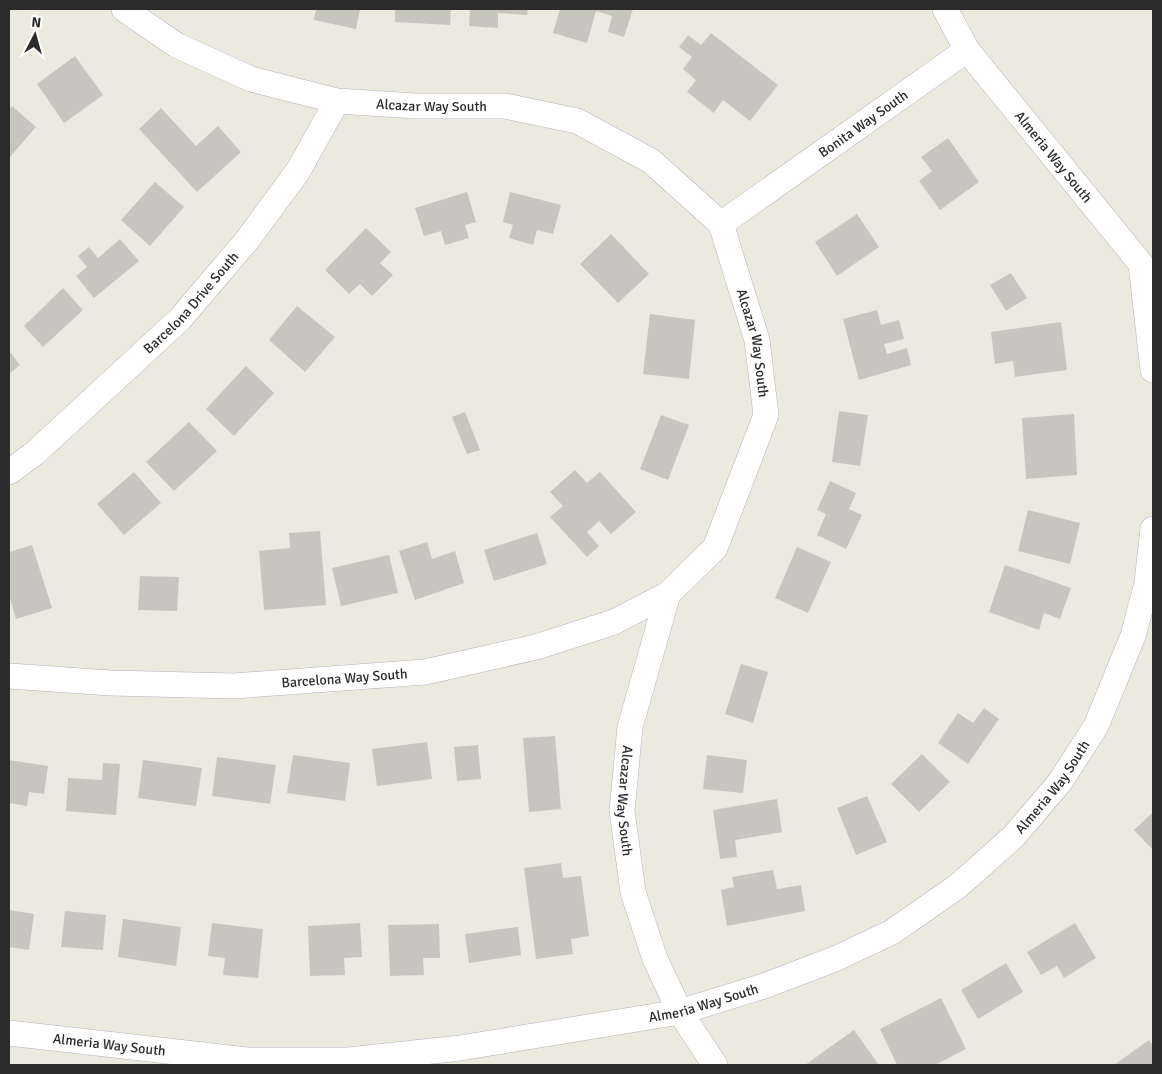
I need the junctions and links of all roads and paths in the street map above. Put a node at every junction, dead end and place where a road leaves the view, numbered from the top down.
1 (124, 9) edge
2 (945, 9) edge
3 (967, 50) junction
4 (337, 101) junction
5 (721, 224) junction
6 (1147, 260) edge
7 (1153, 370) edge
8 (9, 472) edge
9 (1153, 528) edge
10 (668, 594) junction
11 (9, 676) edge
12 (680, 1012) junction
13 (9, 1033) edge
14 (715, 1065) edge

1 - 4 street, Alcazar Way South
2 - 3 street
3 - 5 street, Bonita Way South
3 - 6 street, Almeria Way South
4 - 5 street, Alcazar Way South
4 - 8 street, Barcelona Drive South
5 - 10 street, Alcazar Way South
6 - 7 street, Almeria Way South
9 - 12 street, Almeria Way South
10 - 11 street, Barcelona Way South
10 - 12 street, Alcazar Way South
12 - 13 street, Almeria Way South
12 - 14 street, Alcazar Way South

